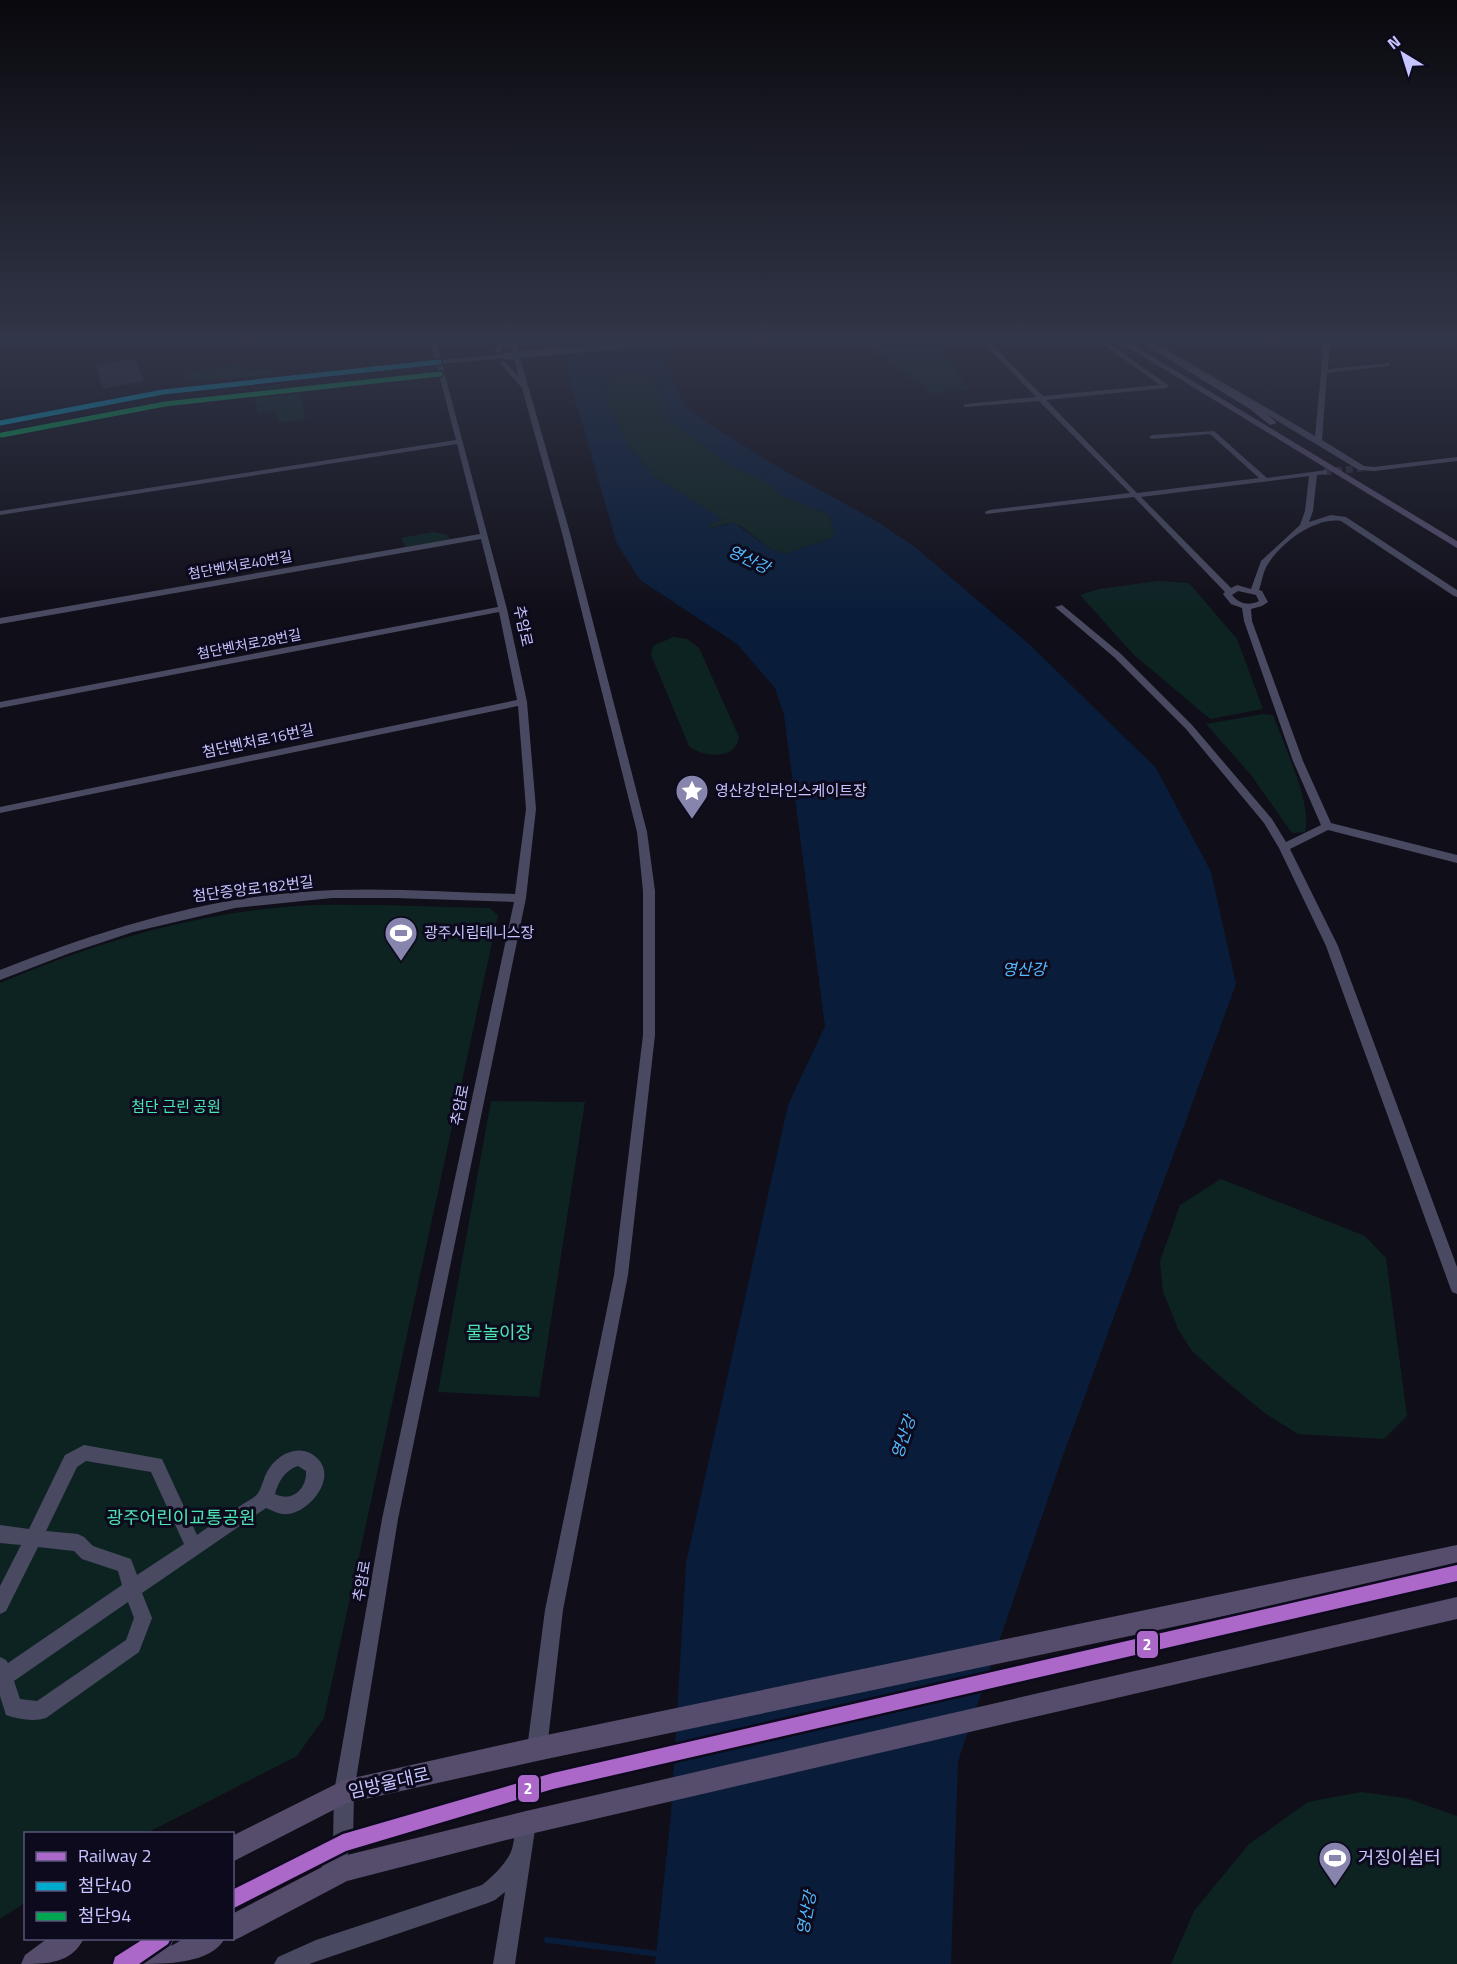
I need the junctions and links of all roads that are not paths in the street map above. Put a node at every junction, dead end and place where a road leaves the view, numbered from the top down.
1 (456, 432) edge
2 (539, 432) edge
3 (1075, 432) edge
4 (1278, 432) edge
5 (1278, 432) edge
6 (1302, 432) edge
7 (1319, 432) edge
8 (1152, 437) dead end
9 (1318, 441) junction
10 (459, 442) junction
11 (1457, 459) edge
12 (1324, 472) tunnel mouth
13 (1313, 474) junction
14 (1265, 480) junction
15 (1136, 495) junction
16 (989, 512) dead end
17 (0, 513) edge
18 (1303, 526) junction
19 (484, 536) junction
20 (1457, 536) edge
21 (1457, 545) edge
22 (1229, 591) junction
23 (1254, 591) junction
24 (1457, 594) edge
25 (1246, 606) junction
26 (1059, 607) dead end
27 (503, 609) junction
28 (0, 621) edge
29 (522, 702) junction
30 (0, 705) edge
31 (0, 810) edge
32 (1326, 826) junction
33 (1284, 848) junction
34 (1457, 859) edge
35 (520, 898) junction
36 (0, 975) edge
37 (1457, 1287) edge
38 (266, 1498) dead end
39 (0, 1534) edge
40 (32, 1539) junction
41 (194, 1546) junction
42 (1457, 1556) edge
43 (132, 1589) junction
44 (0, 1605) edge
45 (1457, 1608) edge
46 (1, 1674) edge
47 (547, 1747) junction
48 (344, 1792) junction
49 (526, 1823) junction
50 (234, 1849) edge
51 (521, 1855) junction
52 (328, 1877) junction
53 (234, 1927) edge
54 (67, 1940) edge
55 (160, 1940) edge
56 (208, 1940) edge
57 (34, 1964) edge
58 (151, 1964) edge
59 (164, 1964) edge
60 (285, 1964) edge
61 (504, 1964) edge

1 - 10 street, 추암로
2 - 47 street
3 - 15 street
4 - 20 main road
5 - 21 main road
6 - 9 street
7 - 9 street
8 - 14 street
9 - 11 street
10 - 17 street
10 - 19 street, 추암로
12 - 13 street
13 - 14 street
13 - 18 street
14 - 15 street
15 - 16 street
15 - 22 street
18 - 23 street
18 - 24 street
19 - 27 street, 추암로
19 - 28 street, 첨단벤처로40번길
22 - 23 street
22 - 25 street
23 - 25 street
25 - 32 street
26 - 33 street
27 - 29 street, 추암로
27 - 30 street, 첨단벤처로28번길
29 - 31 street, 첨단벤처로16번길
29 - 35 street, 추암로
32 - 33 street
32 - 34 street
33 - 37 street
35 - 36 street, 첨단중앙로182번길
35 - 48 street, 추암로
38 - 41 street
39 - 40 street
40 - 41 street
40 - 43 street
40 - 44 street
41 - 43 street
42 - 47 main road, 임방울대로
43 - 46 street
43 - 46 street
45 - 49 main road
47 - 48 main road, 임방울대로
48 - 50 main road, 임방울대로
48 - 52 street, 추암로
49 - 51 street
49 - 52 main road
51 - 60 street
51 - 61 street
52 - 53 main road
54 - 57 main road
55 - 58 main road
56 - 59 main road

